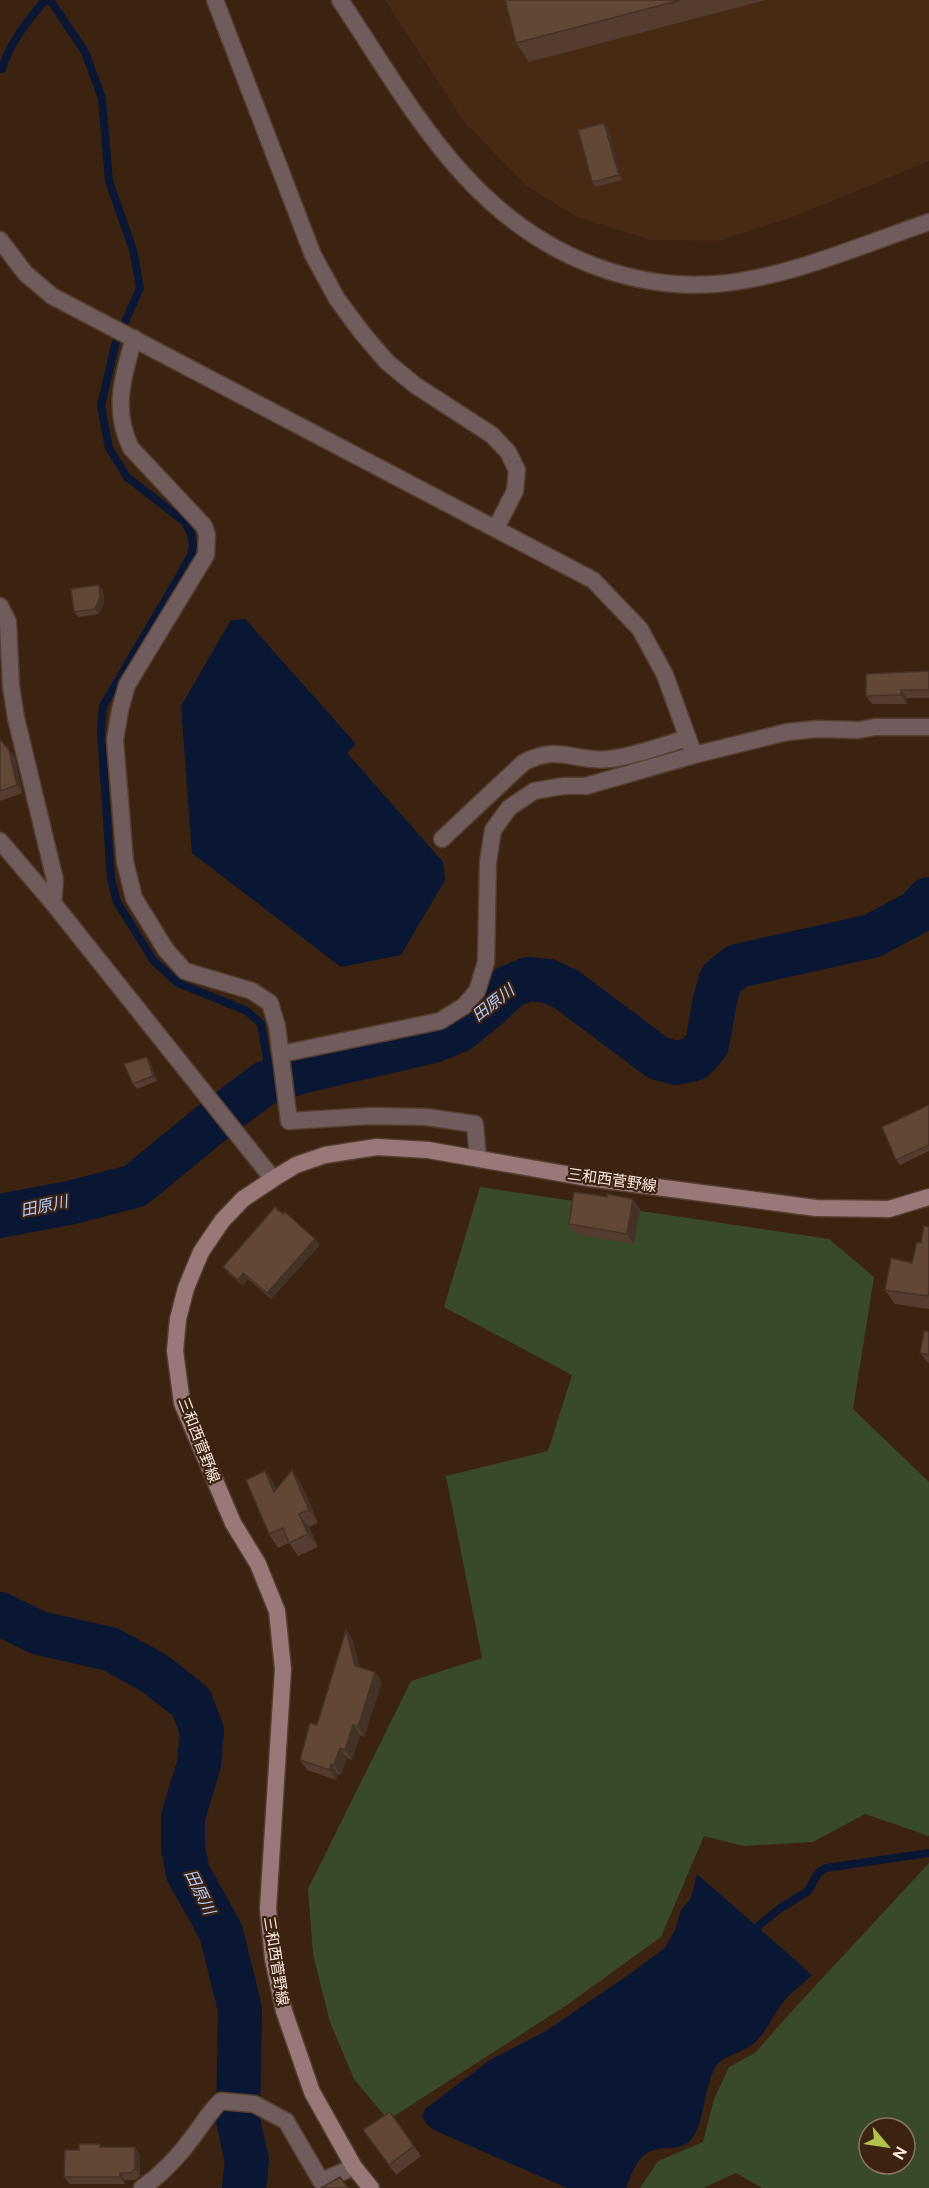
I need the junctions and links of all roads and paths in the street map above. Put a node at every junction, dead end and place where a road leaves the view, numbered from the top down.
1 (215, 0) edge
2 (340, 0) edge
3 (929, 222) edge
4 (0, 240) edge
5 (124, 333) junction
6 (496, 528) junction
7 (0, 606) edge
8 (929, 727) edge
9 (688, 738) junction
10 (694, 755) junction
11 (442, 839) dead end
12 (0, 841) edge
13 (53, 903) junction
14 (281, 1057) junction
15 (478, 1158) junction
16 (273, 1179) junction
17 (929, 1197) edge
18 (354, 2167) junction
19 (142, 2188) edge
20 (371, 2188) edge

1 - 6 street
2 - 3 street
4 - 5 street
5 - 6 street
5 - 14 street
6 - 9 street
7 - 13 street
8 - 10 street
9 - 10 street
9 - 11 street
10 - 14 street
12 - 13 street
13 - 16 street
14 - 15 street
15 - 16 main road, 三和西菅野線
15 - 17 main road, 三和西菅野線
16 - 18 main road, 三和西菅野線
18 - 19 street
18 - 20 main road, 三和西菅野線

